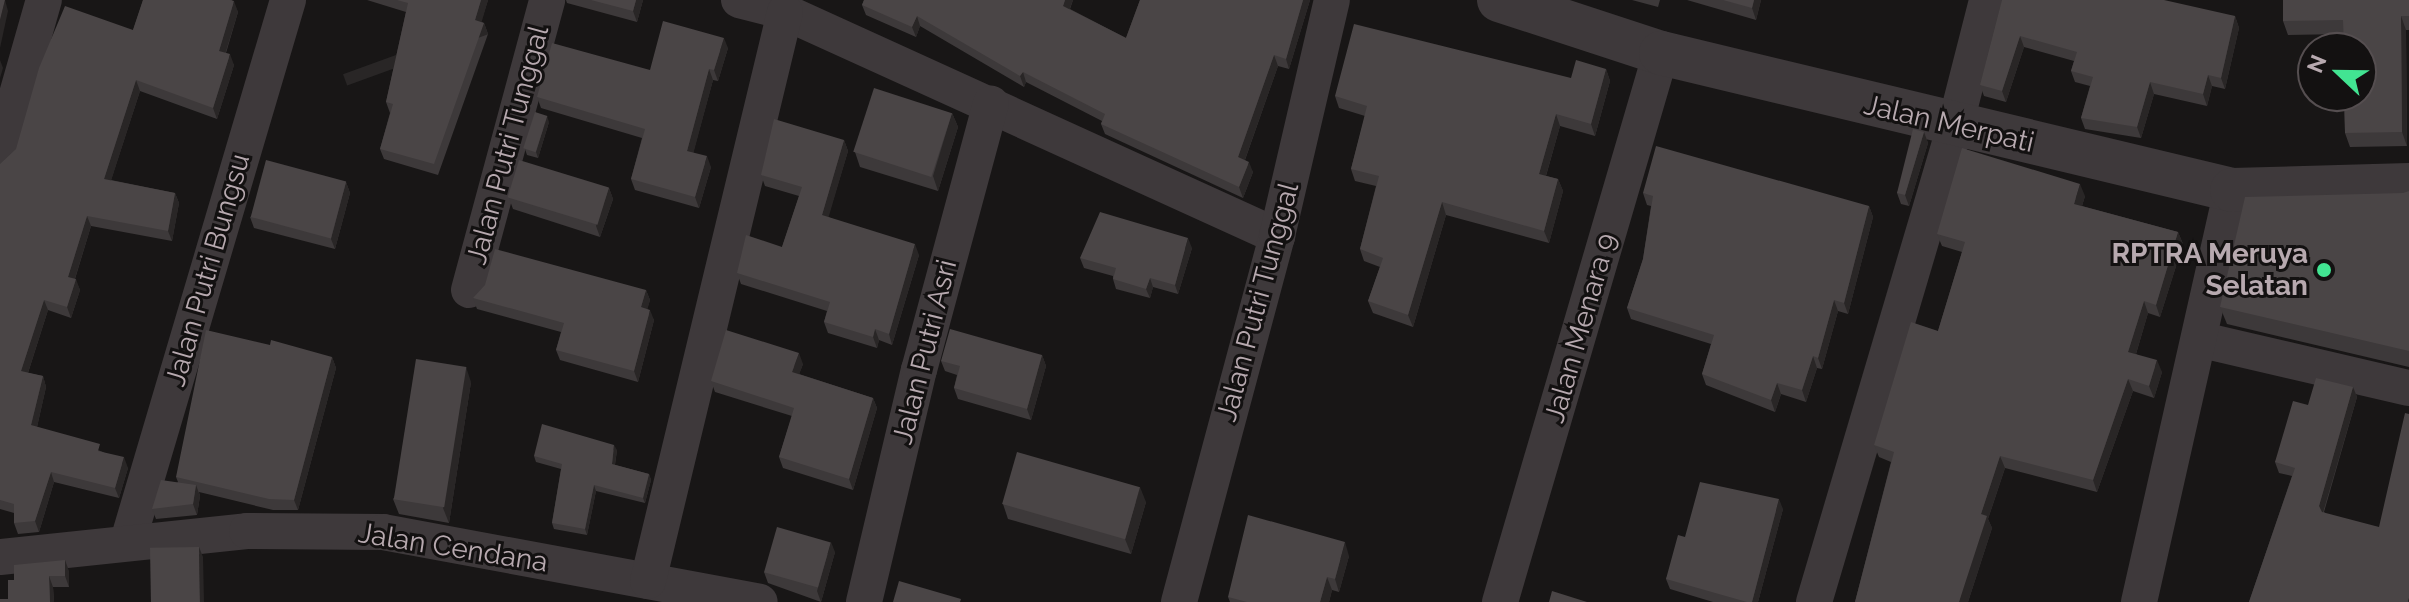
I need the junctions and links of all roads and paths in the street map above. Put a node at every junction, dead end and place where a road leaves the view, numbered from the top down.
1 (44, 0) edge
2 (288, 0) edge
3 (547, 0) edge
4 (739, 0) edge
5 (1332, 0) edge
6 (1499, 0) edge
7 (1987, 0) edge
8 (785, 12) junction
9 (1661, 53) junction
10 (991, 104) junction
11 (1955, 126) junction
12 (0, 154) edge
13 (2409, 185) edge
14 (2232, 190) junction
15 (1277, 236) junction
16 (469, 290) dead end
17 (2202, 340) junction
18 (2409, 388) edge
19 (128, 541) junction
20 (0, 557) edge
21 (648, 581) junction
22 (760, 602) edge
23 (864, 602) edge
24 (1179, 602) edge
25 (1500, 602) edge
26 (1814, 602) edge
27 (2139, 602) edge

1 - 12 street
2 - 19 street, Jalan Putri Bungsu
3 - 16 street, Jalan Putri Tunggal
4 - 8 street
5 - 15 street, Jalan Putri Tunggal
6 - 9 street, Jalan Merpati
7 - 11 street
8 - 10 street
8 - 21 street
9 - 11 street, Jalan Merpati
9 - 25 street, Jalan Menara 9
10 - 15 street
10 - 23 street, Jalan Putri Asri
11 - 14 street, Jalan Merpati
11 - 26 street
13 - 14 street, Jalan Merpati
14 - 17 street
15 - 24 street, Jalan Putri Tunggal
17 - 18 street
17 - 27 street
19 - 20 street, Jalan Cendana
19 - 21 street, Jalan Cendana
21 - 22 street, Jalan Cendana

